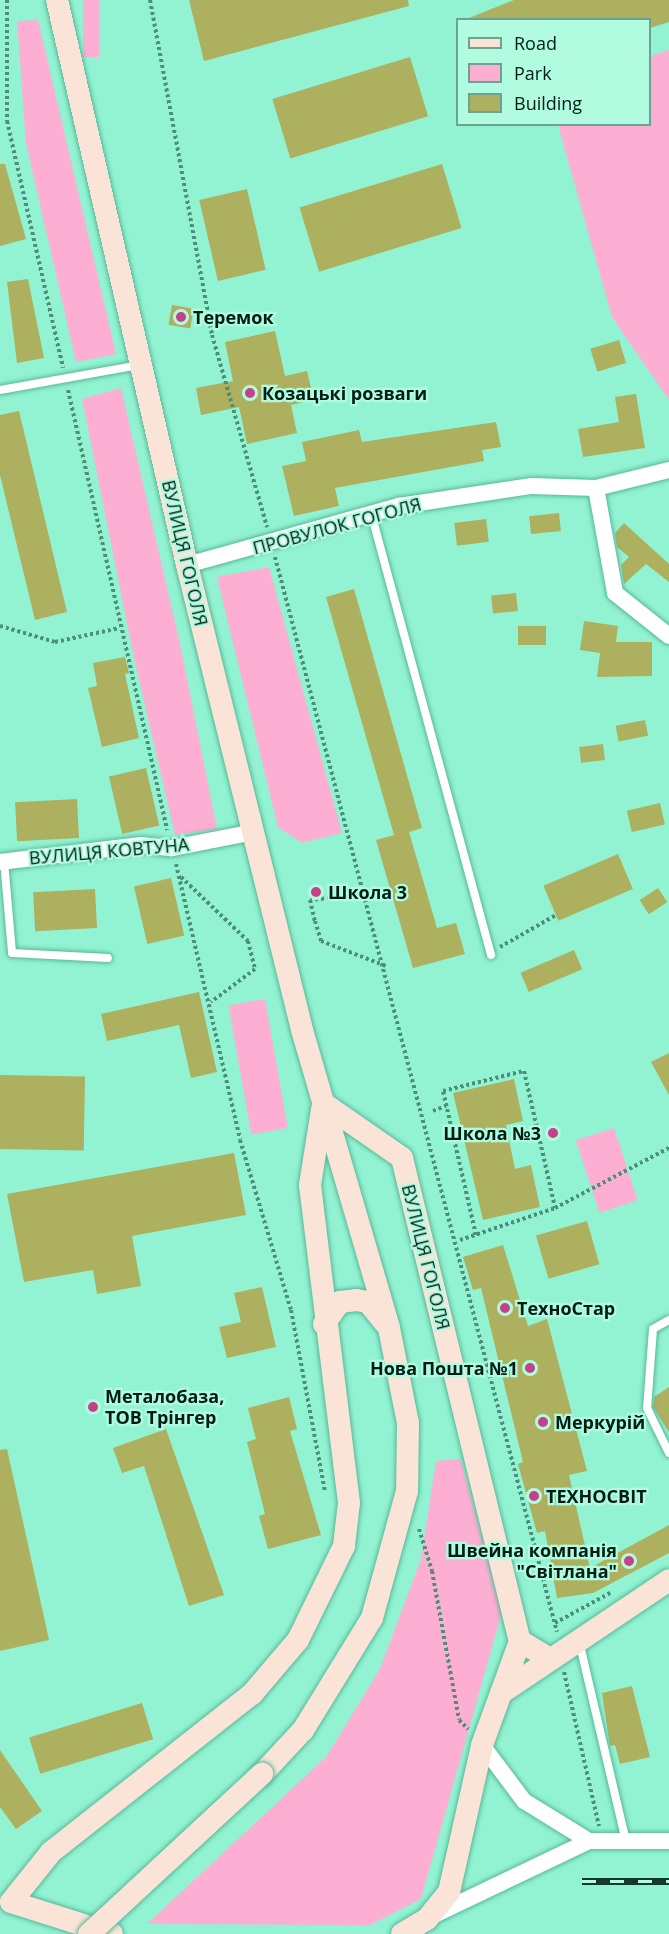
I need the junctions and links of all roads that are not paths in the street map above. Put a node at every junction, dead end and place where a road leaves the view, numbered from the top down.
1 (57, 0) edge
2 (142, 364) junction
3 (0, 390) edge
4 (669, 470) edge
5 (596, 488) junction
6 (371, 513) junction
7 (187, 565) junction
8 (669, 636) edge
9 (254, 832) junction
10 (2, 861) edge
11 (491, 955) dead end
12 (108, 958) dead end
13 (323, 1103) junction
14 (402, 1158) junction
15 (347, 1181) junction
16 (669, 1320) edge
17 (324, 1324) junction
18 (389, 1328) junction
19 (669, 1453) edge
20 (669, 1580) edge
21 (520, 1641) junction
22 (562, 1648) junction
23 (501, 1693) junction
24 (482, 1745) junction
25 (596, 1841) junction
26 (626, 1841) junction
27 (669, 1841) edge
28 (5, 1906) edge
29 (427, 1919) junction
30 (89, 1934) edge
31 (112, 1934) edge
32 (402, 1934) edge

1 - 2 street, ВУЛИЦЯ ГОГОЛЯ
2 - 3 lane
2 - 7 street, ВУЛИЦЯ ГОГОЛЯ
4 - 5 street, ПРОВУЛОК ГОГОЛЯ
5 - 6 street, ПРОВУЛОК ГОГОЛЯ
5 - 8 street
6 - 7 street, ПРОВУЛОК ГОГОЛЯ
6 - 11 lane
7 - 9 street, ВУЛИЦЯ ГОГОЛЯ
9 - 10 street, ВУЛИЦЯ КОВТУНА
9 - 13 street, ВУЛИЦЯ ГОГОЛЯ
10 - 12 lane
13 - 14 street
13 - 15 street, ВУЛИЦЯ ГОГОЛЯ
13 - 17 street, ВУЛИЦЯ ГОГОЛЯ
14 - 15 street, ВУЛИЦЯ ГОГОЛЯ
14 - 21 street, ВУЛИЦЯ ГОГОЛЯ
15 - 18 street, ВУЛИЦЯ ГОГОЛЯ
16 - 19 lane
17 - 18 street, ВУЛИЦЯ ГОГОЛЯ
17 - 28 street
18 - 30 street, ВУЛИЦЯ ГОГОЛЯ, bridge
20 - 22 street
21 - 22 street
21 - 23 street
22 - 23 street
22 - 26 lane
23 - 24 street
24 - 25 street
24 - 29 street
25 - 26 street
25 - 29 street
26 - 27 street
28 - 31 street
29 - 32 street

